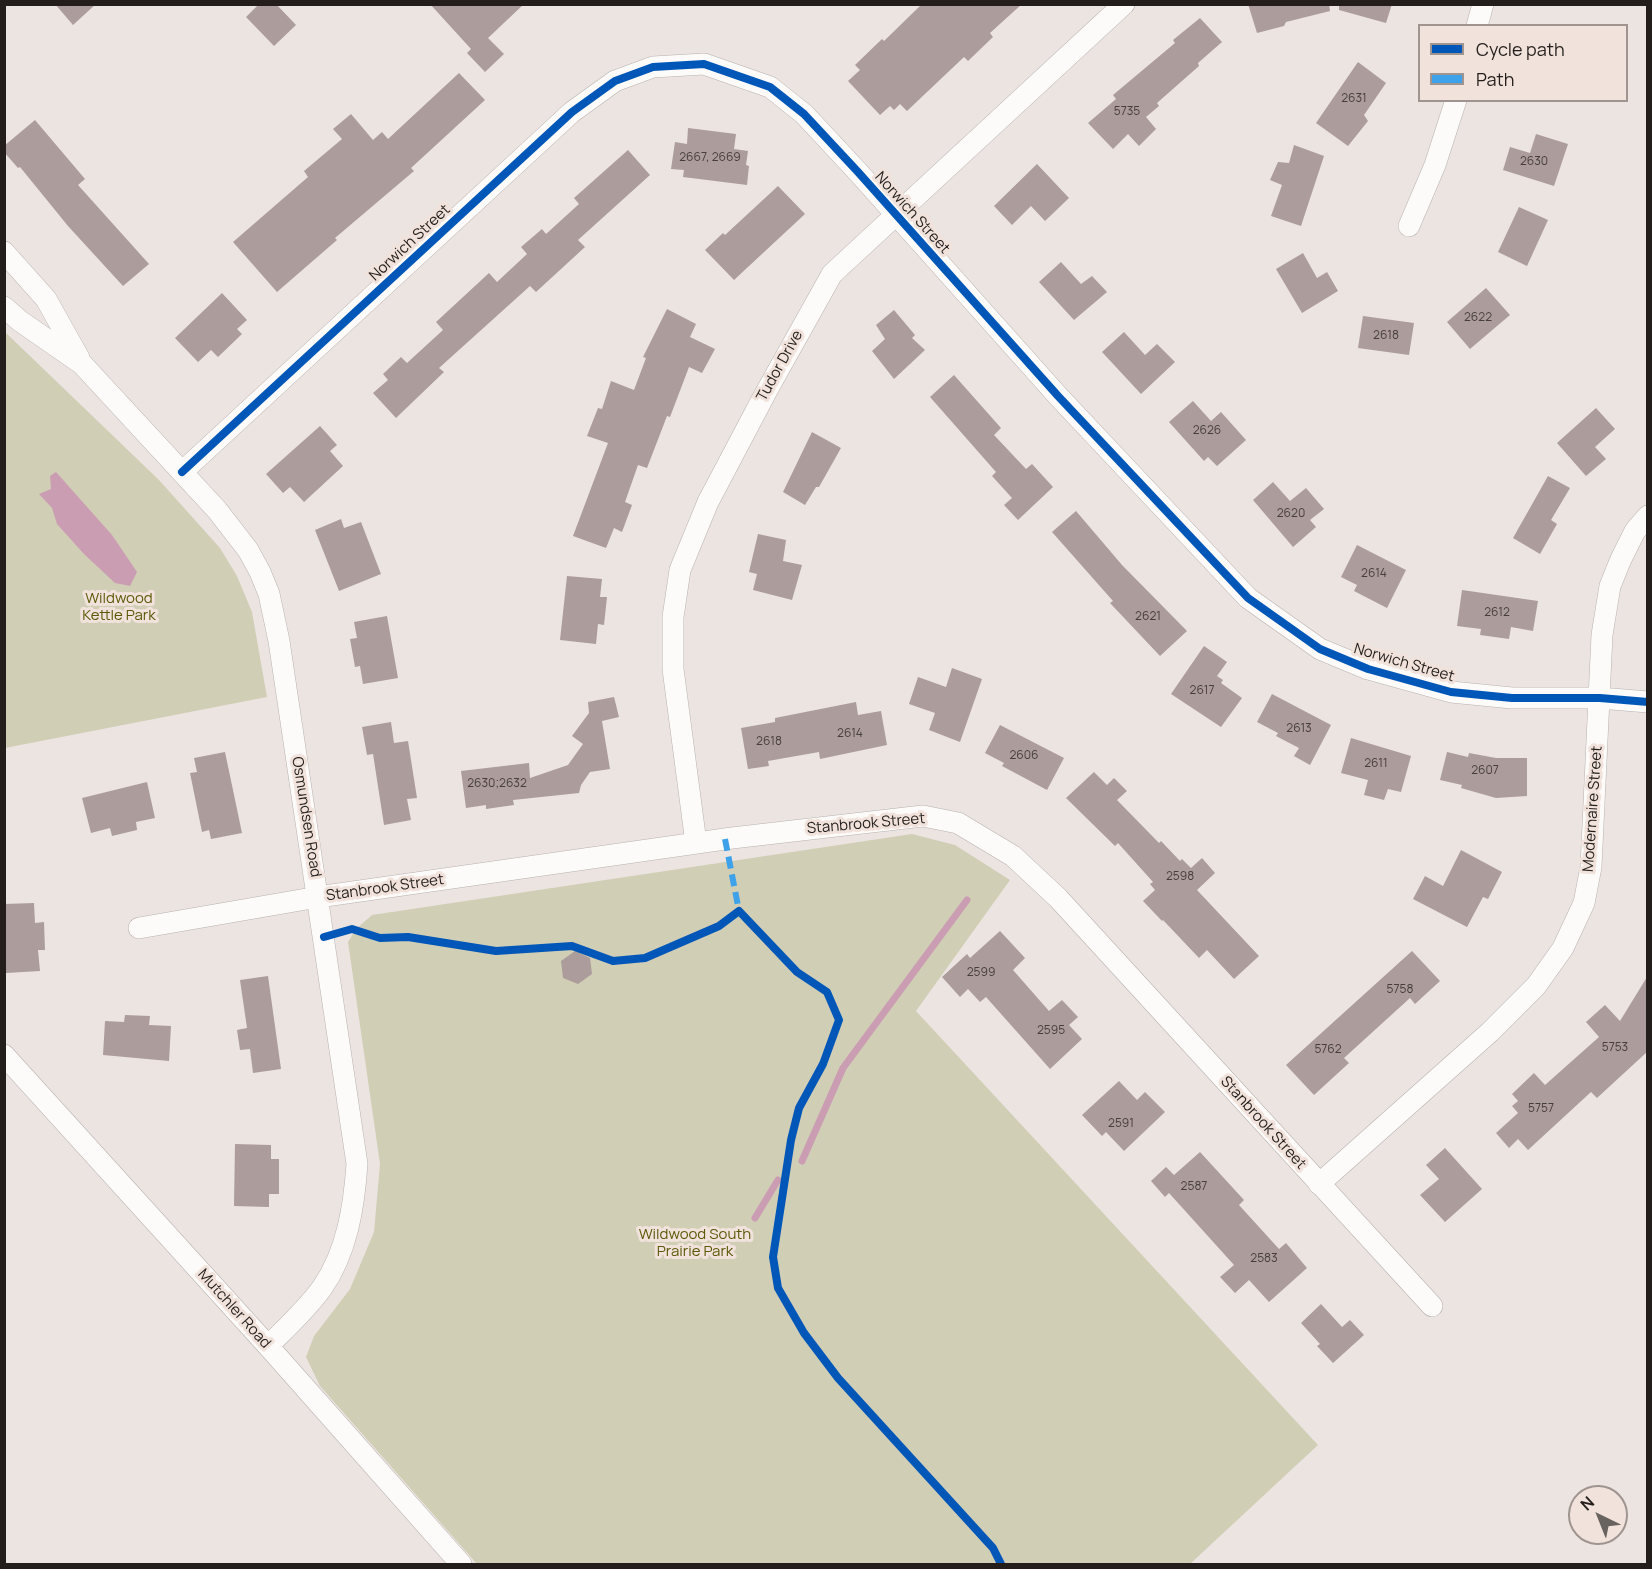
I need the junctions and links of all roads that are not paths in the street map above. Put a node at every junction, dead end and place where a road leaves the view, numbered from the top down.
1 (1124, 4) edge
2 (1482, 4) edge
3 (1477, 24) edge
4 (1455, 102) edge
5 (896, 214) junction
6 (1409, 226) dead end
7 (4, 252) edge
8 (4, 307) edge
9 (82, 364) junction
10 (182, 472) junction
11 (1647, 516) edge
12 (1599, 698) junction
13 (1647, 702) edge
14 (696, 843) junction
15 (318, 897) junction
16 (139, 928) dead end
17 (4, 1055) edge
18 (1319, 1184) junction
19 (1432, 1306) dead end
20 (268, 1346) junction
21 (461, 1564) edge

1 - 5 street, Tudor Drive
2 - 3 street
4 - 6 street
5 - 10 street, Norwich Street
5 - 12 street, Norwich Street
5 - 14 street, Tudor Drive
7 - 9 street, Osmundsen Road
8 - 9 street, Osmundsen Road
9 - 10 street, Osmundsen Road
10 - 15 street, Osmundsen Road
11 - 12 street, Modernaire Street
12 - 13 street, Norwich Street
12 - 18 street, Modernaire Street
14 - 15 street, Stanbrook Street
14 - 18 street, Stanbrook Street
15 - 16 street, Stanbrook Street
15 - 20 street, Osmundsen Road
17 - 20 street, Mutchler Road
18 - 19 street, Stanbrook Street
20 - 21 street, Mutchler Road

